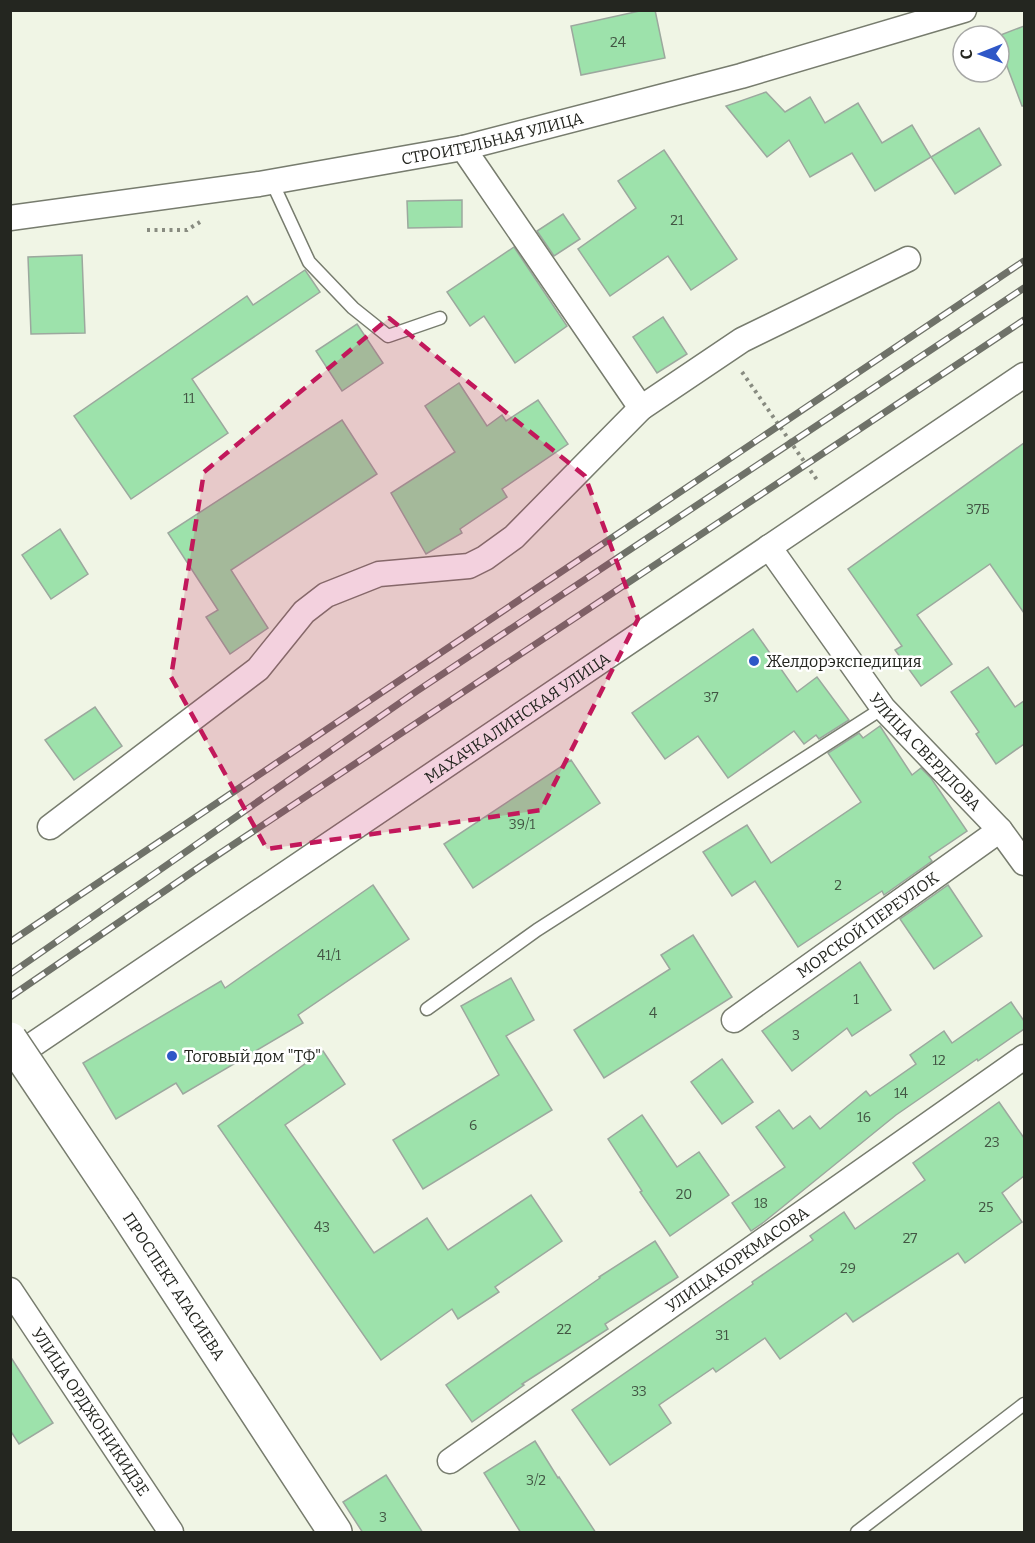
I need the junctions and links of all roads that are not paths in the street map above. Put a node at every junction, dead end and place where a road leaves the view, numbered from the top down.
1 (964, 10) edge
2 (463, 148) junction
3 (272, 182) junction
4 (10, 218) edge
5 (908, 259) dead end
6 (441, 318) dead end
7 (1024, 375) edge
8 (641, 408) junction
9 (769, 546) junction
10 (883, 708) junction
11 (50, 827) dead end
12 (1000, 830) junction
13 (1024, 863) edge
14 (427, 1009) dead end
15 (734, 1020) dead end
16 (10, 1039) edge
17 (1024, 1057) edge
18 (10, 1060) edge
19 (10, 1290) edge
20 (1024, 1404) edge
21 (450, 1461) dead end
22 (171, 1533) edge
23 (336, 1533) edge
24 (857, 1533) edge

1 - 2 street, СТРОИТЕЛЬНАЯ УЛИЦА
2 - 3 street, СТРОИТЕЛЬНАЯ УЛИЦА
2 - 8 street
3 - 4 street, СТРОИТЕЛЬНАЯ УЛИЦА
3 - 6 lane
5 - 8 street
7 - 9 street, МАХАЧКАЛИНСКАЯ УЛИЦА
8 - 11 street
9 - 10 street, УЛИЦА СВЕРДЛОВА
9 - 18 street, МАХАЧКАЛИНСКАЯ УЛИЦА
10 - 12 street, УЛИЦА СВЕРДЛОВА
10 - 14 lane
12 - 13 street, УЛИЦА СВЕРДЛОВА
12 - 15 street, МОРСКОЙ ПЕРЕУЛОК
16 - 23 main road, ПРОСПЕКТ АГАСИЕВА, bridge
17 - 21 street, УЛИЦА КОРКМАСОВА
19 - 22 street, УЛИЦА ОРДЖОНИКИДЗЕ
20 - 24 lane

